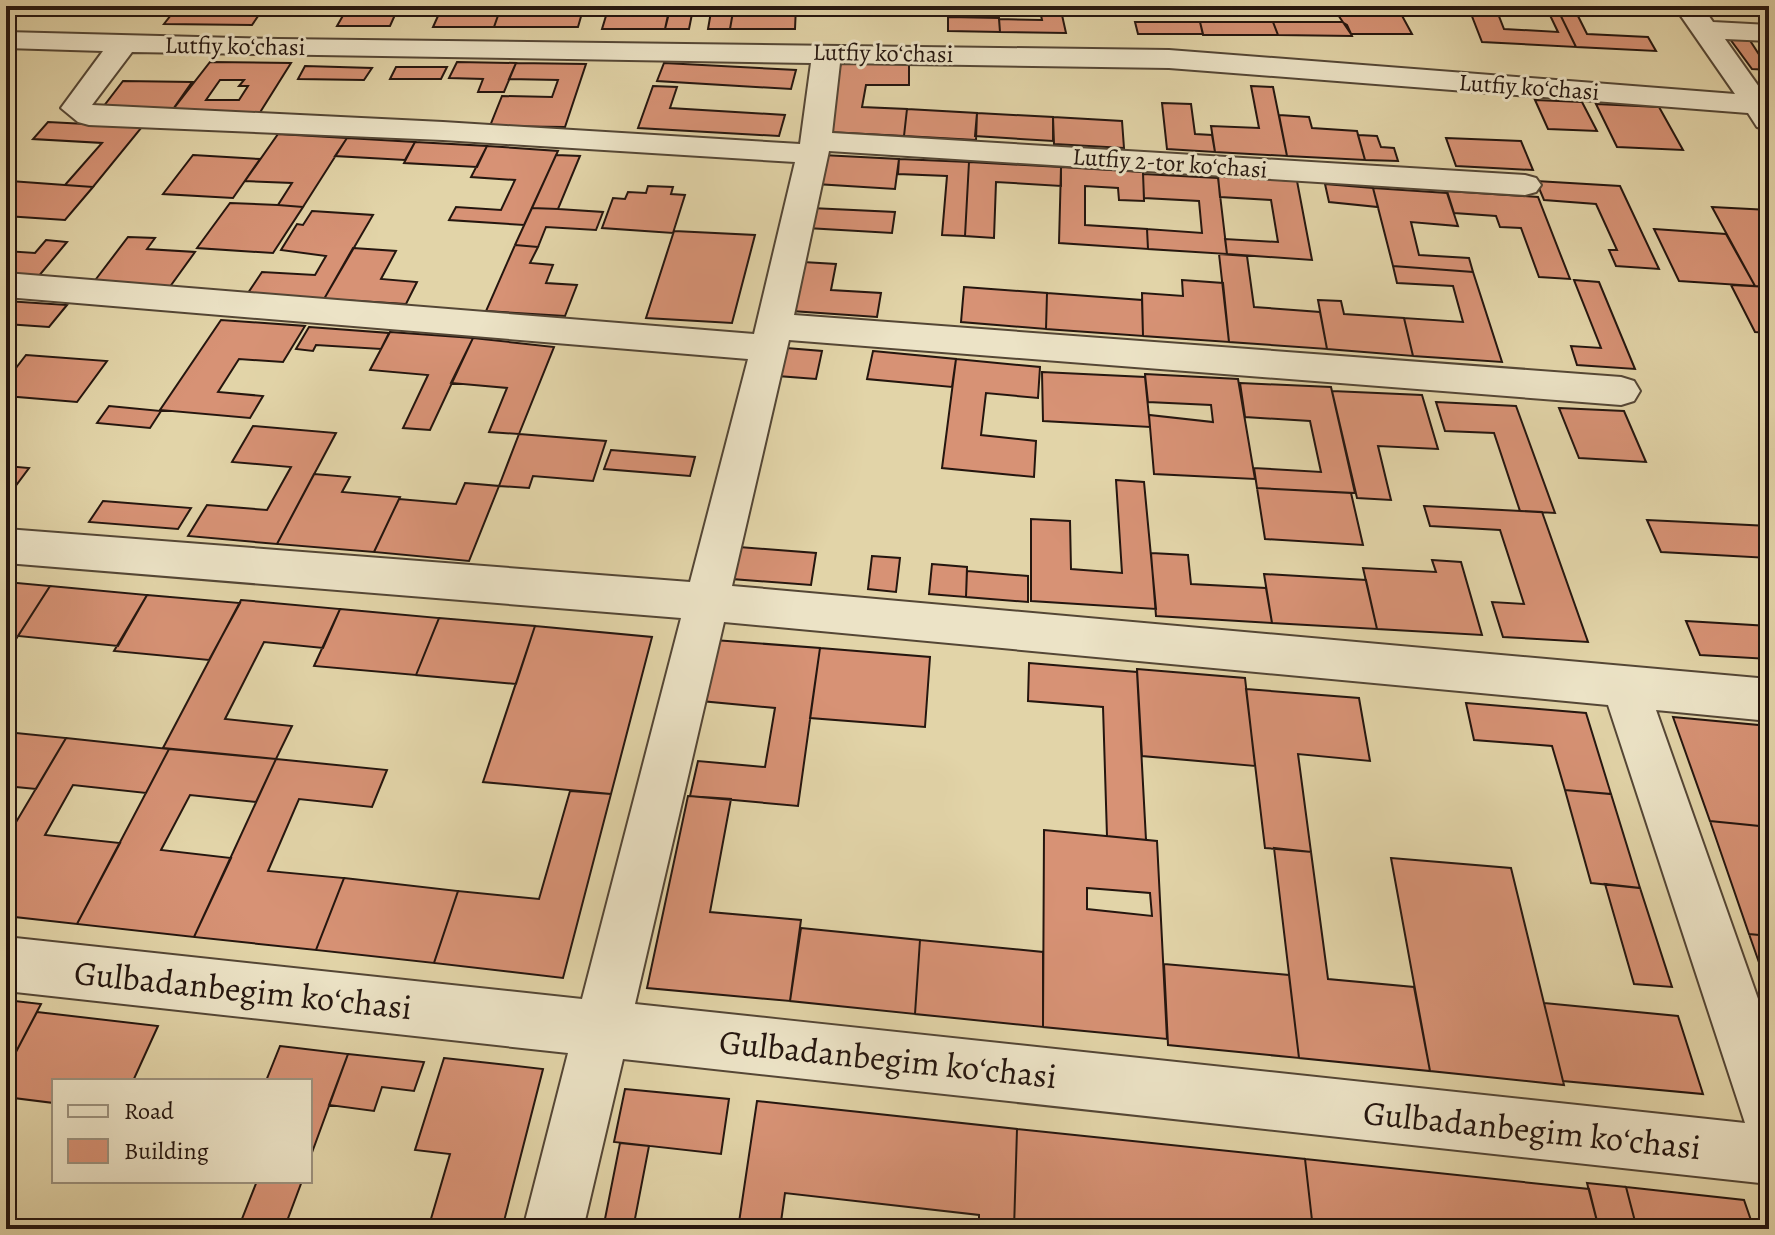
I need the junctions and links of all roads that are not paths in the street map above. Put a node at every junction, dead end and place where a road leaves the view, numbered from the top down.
1 (1688, 6) edge
2 (1705, 30) junction
3 (1769, 33) edge
4 (6, 40) edge
5 (124, 43) junction
6 (827, 52) junction
7 (1763, 114) edge
8 (814, 148) junction
9 (1525, 185) dead end
10 (6, 285) edge
11 (771, 337) junction
12 (1621, 391) dead end
13 (6, 546) edge
14 (706, 602) junction
15 (1625, 687) junction
16 (1769, 700) edge
17 (6, 964) edge
18 (601, 1028) junction
19 (1769, 1112) edge
20 (1769, 1155) edge
21 (553, 1229) edge

1 - 2 street
2 - 3 street
2 - 7 street
4 - 5 street, Lutfiy koʻchasi
5 - 6 street, Lutfiy koʻchasi
5 - 8 street, Lutfiy 2-tor koʻchasi
6 - 7 street, Lutfiy koʻchasi
6 - 8 street
8 - 9 street, Lutfiy 2-tor koʻchasi
8 - 11 street
10 - 11 street
11 - 12 street
11 - 14 street
13 - 14 street
14 - 15 street
14 - 18 street
15 - 16 street
15 - 19 street
17 - 18 street, Gulbadanbegim koʻchasi
18 - 20 street, Gulbadanbegim koʻchasi
18 - 21 street

